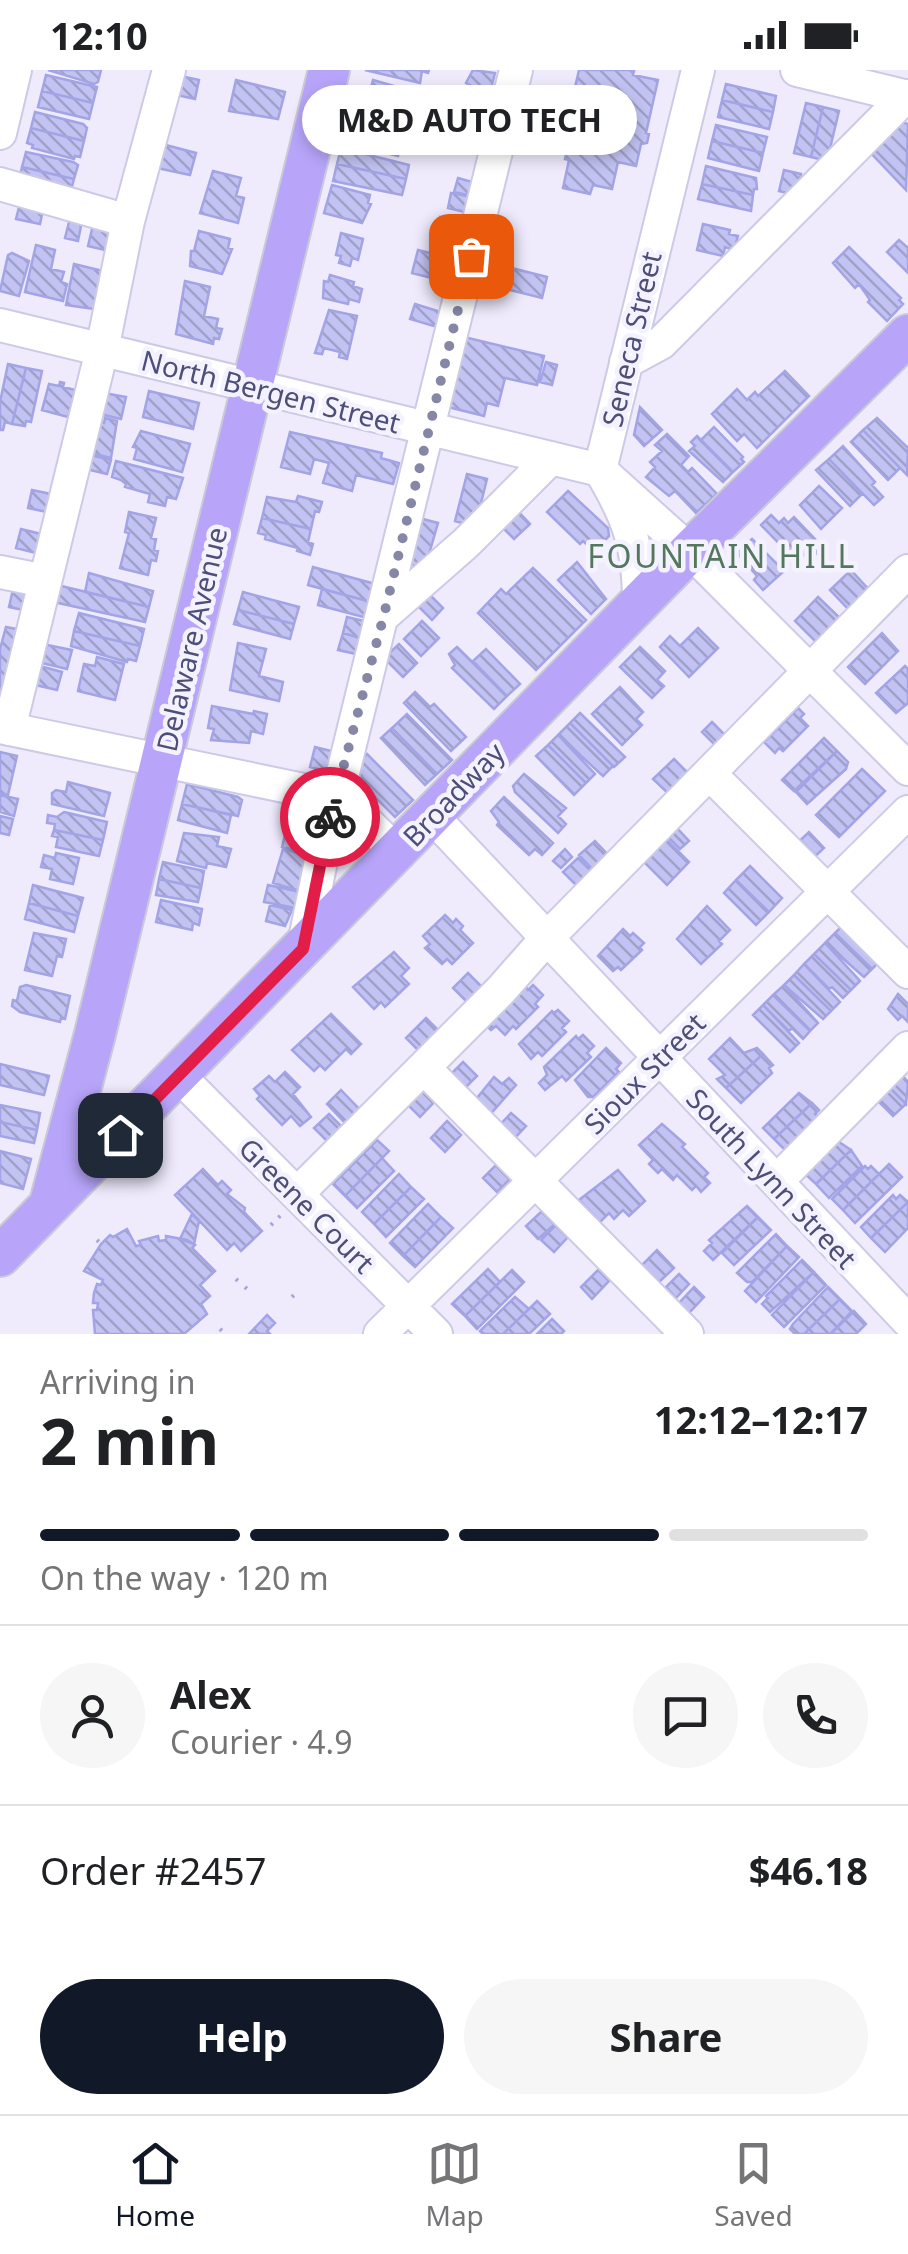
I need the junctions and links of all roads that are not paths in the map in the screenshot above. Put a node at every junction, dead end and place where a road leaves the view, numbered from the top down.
1 (15, 70) edge
2 (169, 70) edge
3 (329, 70) edge
4 (516, 70) edge
5 (698, 70) edge
6 (798, 70) edge
7 (839, 75) edge
8 (907, 96) edge
9 (0, 133) edge
10 (0, 184) edge
11 (128, 220) junction
12 (0, 324) edge
13 (908, 335) edge
14 (102, 350) junction
15 (626, 362) junction
16 (252, 387) junction
17 (429, 430) junction
18 (552, 458) junction
19 (600, 470) junction
20 (690, 551) junction
21 (908, 571) edge
22 (0, 572) edge
23 (45, 582) junction
24 (639, 603) junction
25 (384, 615) junction
26 (809, 670) junction
27 (4, 728) edge
28 (162, 759) junction
29 (908, 769) edge
30 (710, 774) junction
31 (337, 797) junction
32 (908, 812) edge
33 (432, 816) junction
34 (396, 852) junction
35 (828, 890) junction
36 (546, 939) junction
37 (303, 949) junction
38 (908, 972) edge
39 (908, 1048) edge
40 (659, 1059) junction
41 (424, 1068) junction
42 (179, 1076) junction
43 (534, 1181) junction
44 (777, 1181) junction
45 (289, 1205) junction
46 (50, 1206) junction
47 (0, 1256) edge
48 (408, 1306) junction
49 (903, 1306) edge
50 (380, 1334) edge
51 (436, 1334) edge
52 (688, 1334) edge

1 - 9 street
2 - 11 street
3 - 16 main road, Delaware Avenue
4 - 17 street
5 - 15 street, Seneca Street
6 - 7 street
7 - 8 street
8 - 15 street
10 - 11 street
11 - 14 street
12 - 14 street, North Bergen Street
13 - 20 main road, Broadway
14 - 16 street, North Bergen Street
14 - 23 street
15 - 19 street, Seneca Street
16 - 17 street, North Bergen Street
16 - 28 main road, Delaware Avenue
17 - 18 street, North Bergen Street
17 - 25 street
18 - 19 street, North Bergen Street
18 - 25 street
19 - 20 street, North Bergen Street
19 - 24 street
20 - 24 main road, Broadway
20 - 26 street, North Bergen Street
21 - 26 street
22 - 23 street
23 - 27 street
24 - 33 main road, Broadway
25 - 31 street
26 - 29 street, North Bergen Street
26 - 30 street
27 - 28 street
28 - 31 street
28 - 46 main road, Delaware Avenue
30 - 35 street
30 - 36 street
31 - 34 street
31 - 37 street
32 - 35 street, Sioux Street
33 - 34 main road, Broadway
33 - 36 street, South Lynn Street
34 - 37 main road, Broadway
35 - 38 street
35 - 40 street, Sioux Street
36 - 40 street, South Lynn Street
36 - 41 street
37 - 42 main road, Broadway
39 - 44 street
40 - 43 street, Sioux Street
40 - 44 street, South Lynn Street
41 - 43 street
41 - 45 street
42 - 45 street, Greene Court
42 - 46 main road, Broadway
43 - 48 street, Sioux Street
43 - 52 street
44 - 49 street, South Lynn Street
45 - 48 street, Greene Court
46 - 47 main road, Broadway
48 - 50 street, Sioux Street
48 - 51 street, Greene Court

